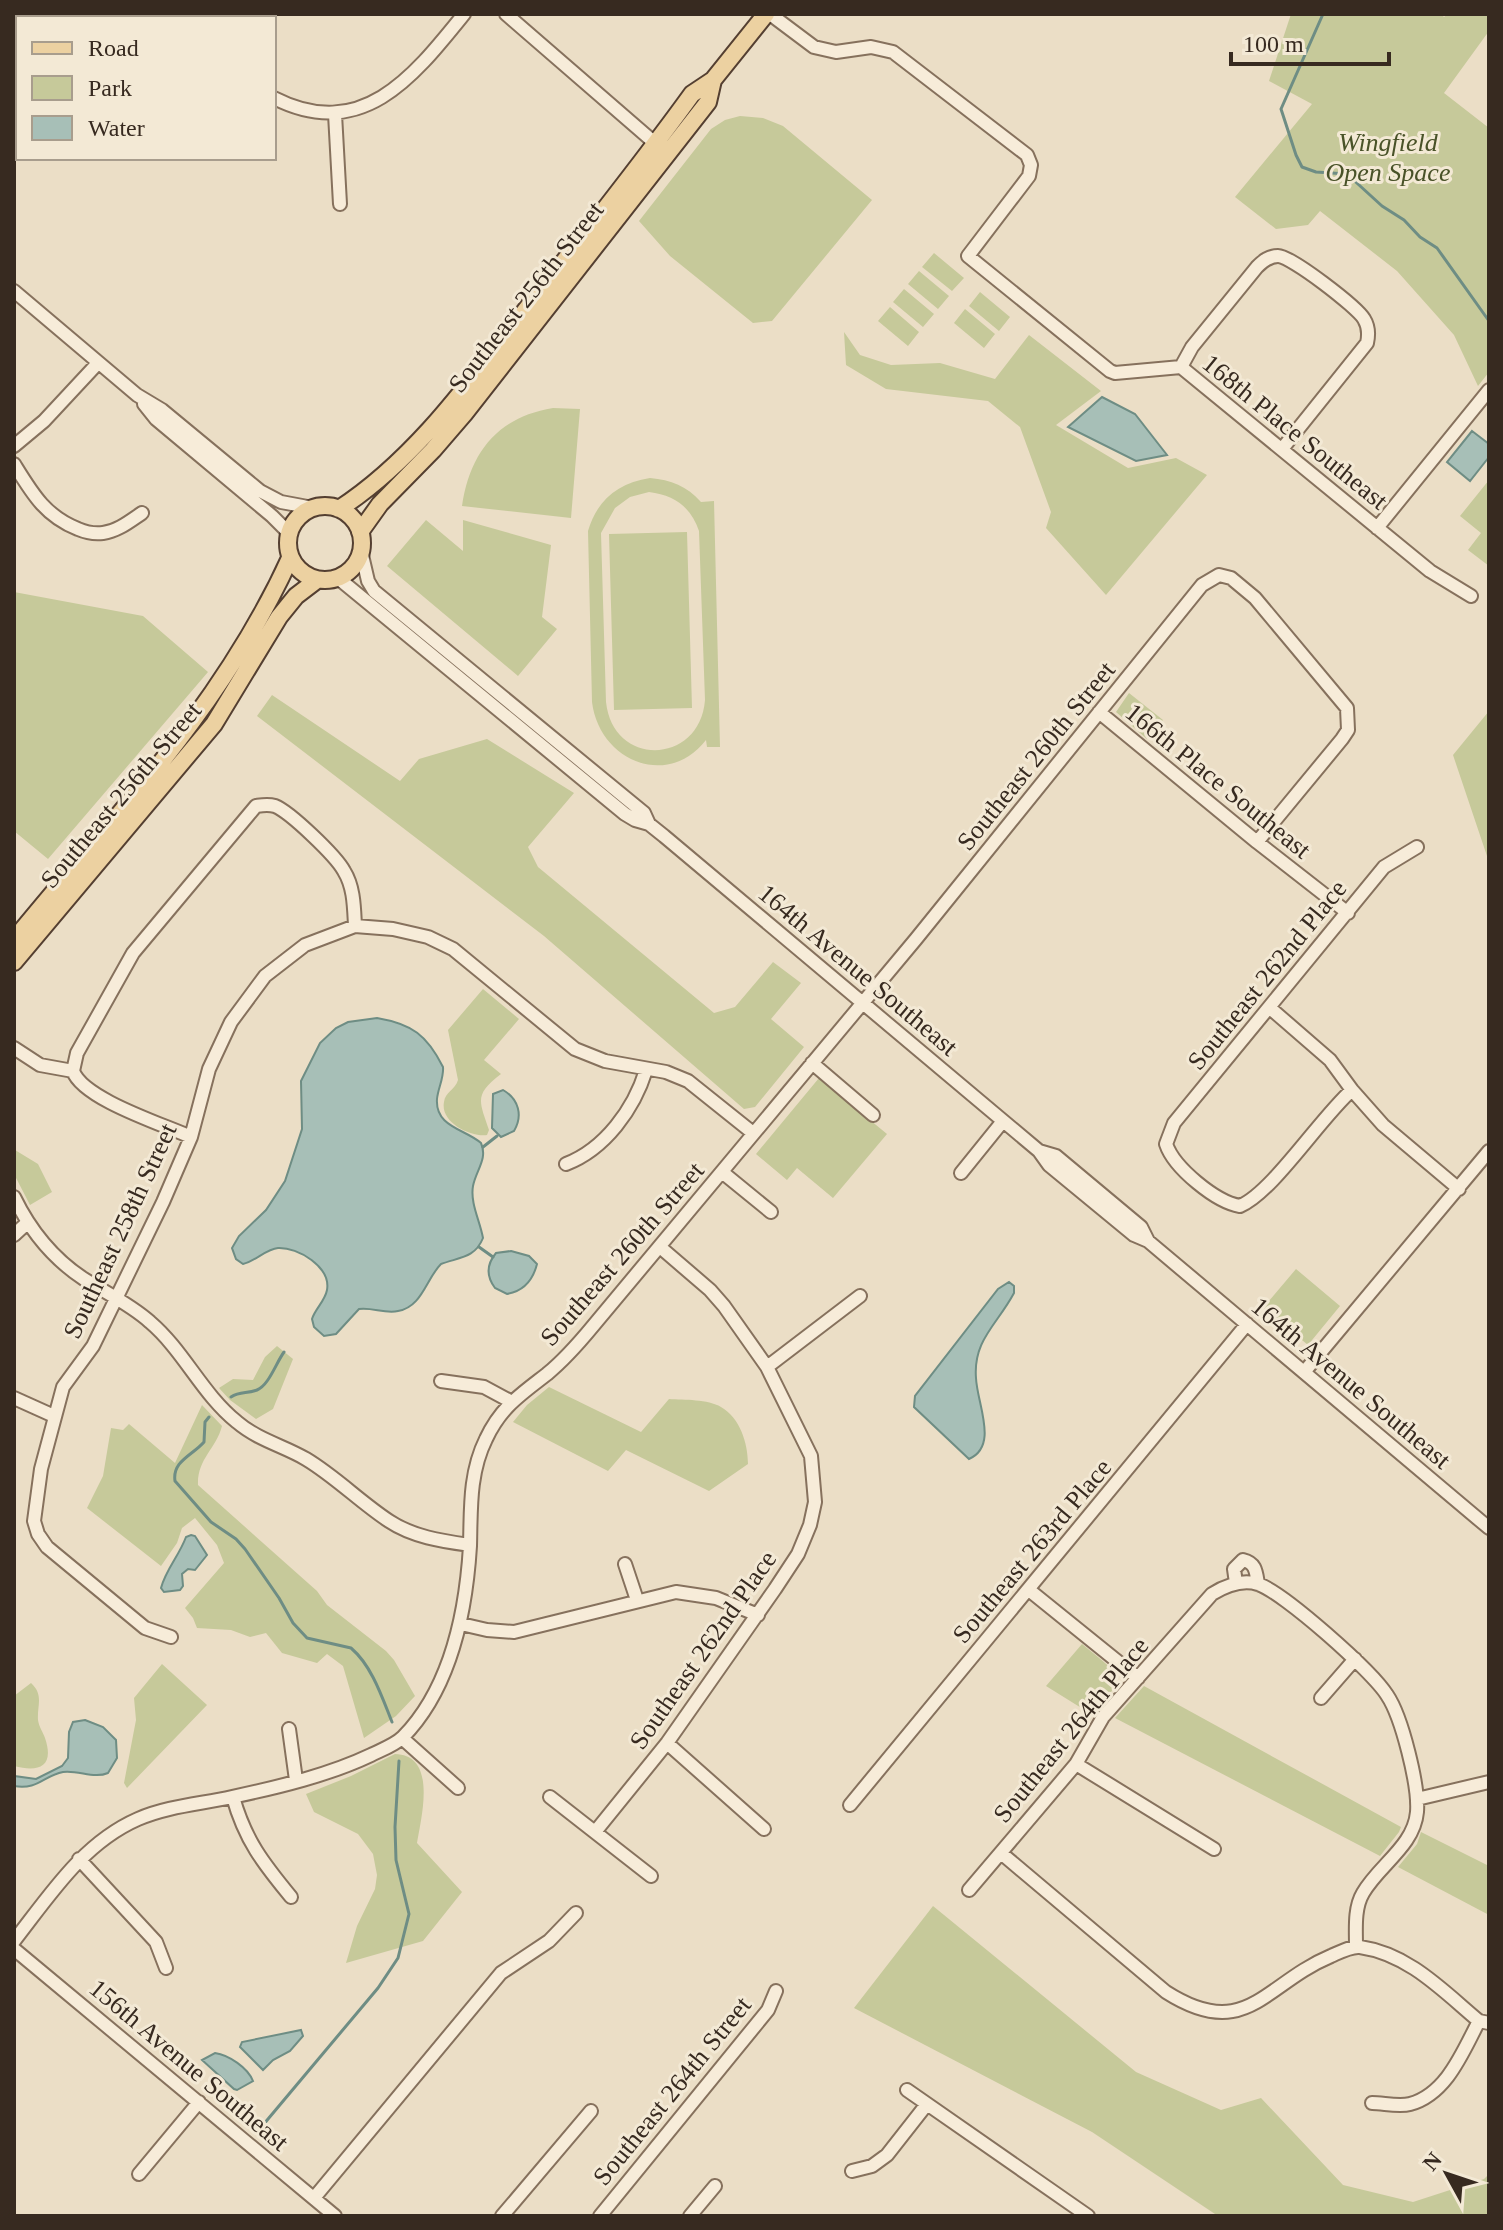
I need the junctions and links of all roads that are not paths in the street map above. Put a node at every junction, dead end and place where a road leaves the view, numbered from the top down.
1 (464, 14) edge
2 (506, 14) edge
3 (768, 14) edge
4 (713, 80) junction
5 (276, 99) edge
6 (335, 114) junction
7 (656, 144) junction
8 (340, 204) dead end
9 (14, 291) edge
10 (496, 348) junction
11 (98, 363) junction
12 (1181, 367) junction
13 (498, 372) junction
14 (1489, 390) edge
15 (137, 395) junction
16 (14, 446) edge
17 (1282, 449) junction
18 (14, 464) edge
19 (313, 508) junction
20 (339, 509) junction
21 (142, 513) dead end
22 (1377, 528) junction
23 (360, 532) junction
24 (289, 533) junction
25 (361, 551) junction
26 (290, 558) junction
27 (338, 578) junction
28 (317, 580) junction
29 (1471, 596) dead end
30 (1099, 712) junction
31 (649, 824) junction
32 (1257, 842) junction
33 (1417, 847) dead end
34 (1348, 913) junction
35 (355, 926) junction
36 (14, 940) edge
37 (14, 962) edge
38 (861, 1003) junction
39 (1270, 1008) junction
40 (14, 1048) edge
41 (812, 1063) junction
42 (646, 1070) junction
43 (73, 1071) junction
44 (1352, 1090) junction
45 (873, 1115) dead end
46 (1003, 1121) junction
47 (753, 1133) junction
48 (191, 1137) junction
49 (1489, 1151) edge
50 (566, 1164) dead end
51 (722, 1172) junction
52 (961, 1173) dead end
53 (1459, 1189) junction
54 (14, 1197) edge
55 (771, 1212) dead end
56 (27, 1223) junction
57 (14, 1235) edge
58 (660, 1247) junction
59 (860, 1296) dead end
60 (118, 1299) junction
61 (1247, 1324) junction
62 (767, 1367) junction
63 (1305, 1371) junction
64 (441, 1381) dead end
65 (14, 1398) edge
66 (510, 1401) junction
67 (54, 1416) junction
68 (1489, 1528) edge
69 (470, 1545) junction
70 (625, 1564) dead end
71 (1236, 1583) junction
72 (1255, 1583) junction
73 (1029, 1590) junction
74 (637, 1600) junction
75 (758, 1615) junction
76 (461, 1624) junction
77 (171, 1637) dead end
78 (1355, 1659) junction
79 (1138, 1678) junction
80 (1321, 1698) dead end
81 (289, 1729) dead end
82 (402, 1738) junction
83 (667, 1743) junction
84 (1076, 1764) junction
85 (296, 1780) junction
86 (1489, 1782) edge
87 (458, 1788) dead end
88 (233, 1797) junction
89 (550, 1797) dead end
90 (1417, 1799) junction
91 (850, 1805) dead end
92 (764, 1829) dead end
93 (595, 1832) junction
94 (1214, 1849) dead end
95 (1001, 1853) junction
96 (79, 1859) junction
97 (651, 1876) dead end
98 (969, 1890) dead end
99 (291, 1897) dead end
100 (576, 1913) dead end
101 (14, 1941) edge
102 (1356, 1946) junction
103 (14, 1949) edge
104 (166, 1968) dead end
105 (776, 1991) dead end
106 (1484, 2022) edge
107 (907, 2090) dead end
108 (199, 2102) junction
109 (1372, 2103) dead end
110 (927, 2104) junction
111 (591, 2111) dead end
112 (852, 2171) dead end
113 (139, 2174) dead end
114 (715, 2186) dead end
115 (314, 2198) junction
116 (335, 2216) edge
117 (502, 2216) edge
118 (600, 2216) edge
119 (690, 2216) edge
120 (1088, 2216) edge

1 - 6 street
2 - 7 street
3 - 4 main road, Southeast 256th Street
3 - 12 street, 168th Place Southeast
4 - 7 main road, Southeast 256th Street
4 - 13 main road, Southeast 256th Street
5 - 6 street
6 - 8 street
7 - 10 main road, Southeast 256th Street
9 - 11 street
10 - 13 main road
10 - 20 main road, Southeast 256th Street
11 - 15 street
11 - 16 street
12 - 17 street, 168th Place Southeast
12 - 17 street
13 - 23 main road, Southeast 256th Street
14 - 22 street
15 - 19 street
15 - 24 street
17 - 22 street, 168th Place Southeast
18 - 21 street
19 - 20 main road
19 - 24 main road
20 - 23 main road
22 - 29 street, 168th Place Southeast
23 - 25 main road
24 - 26 main road
25 - 27 main road
25 - 31 street, 164th Avenue Southeast
26 - 28 main road
26 - 36 main road, Southeast 256th Street
27 - 28 main road
27 - 31 street, 164th Avenue Southeast
28 - 37 main road, Southeast 256th Street
30 - 32 street, 166th Place Southeast
30 - 32 street, Southeast 260th Street
30 - 38 street, Southeast 260th Street
31 - 38 street, 164th Avenue Southeast
32 - 34 street, 166th Place Southeast
33 - 34 street, Southeast 262nd Place
34 - 39 street, Southeast 262nd Place
35 - 42 street
35 - 43 street
35 - 48 street, Southeast 258th Street
38 - 41 street, Southeast 260th Street
38 - 46 street, 164th Avenue Southeast
39 - 44 street
39 - 44 street, Southeast 262nd Place
40 - 43 street
41 - 45 street
41 - 47 street, Southeast 260th Street
42 - 47 street
42 - 50 street
43 - 48 street
44 - 53 street
46 - 52 street
46 - 61 street, 164th Avenue Southeast
47 - 51 street, Southeast 260th Street
48 - 60 street, Southeast 258th Street
49 - 53 street
51 - 55 street
51 - 58 street, Southeast 260th Street
53 - 63 street
54 - 56 street
56 - 57 street
56 - 60 street
58 - 62 street, Southeast 262nd Place
58 - 66 street, Southeast 260th Street
59 - 62 street
60 - 67 street, Southeast 258th Street
60 - 69 street
61 - 63 street, 164th Avenue Southeast
61 - 73 street, Southeast 263rd Place
62 - 75 street, Southeast 262nd Place
63 - 68 street, 164th Avenue Southeast
64 - 66 street
65 - 67 street
66 - 69 street, Southeast 260th Street
67 - 77 street, Southeast 258th Street
69 - 76 street, Southeast 260th Street
70 - 74 street
71 - 72 street
71 - 72 street, Southeast 264th Place
71 - 79 street, Southeast 264th Place
72 - 78 street
73 - 79 street
73 - 91 street, Southeast 263rd Place
74 - 75 street
74 - 76 street
75 - 83 street, Southeast 262nd Place
76 - 82 street, Southeast 260th Street
78 - 80 street
78 - 90 street
79 - 84 street, Southeast 264th Place
81 - 85 street
82 - 85 street, Southeast 260th Street
82 - 87 street
83 - 92 street
83 - 93 street, Southeast 262nd Place
84 - 94 street
84 - 95 street, Southeast 264th Place
85 - 88 street, Southeast 260th Street
86 - 90 street
88 - 96 street, Southeast 260th Street
88 - 99 street
89 - 93 street
90 - 102 street
93 - 97 street
95 - 98 street, Southeast 264th Place
95 - 102 street
96 - 101 street, Southeast 260th Street
96 - 104 street
100 - 115 street
102 - 106 street
103 - 108 street, 156th Avenue Southeast
105 - 118 street, Southeast 264th Street
106 - 109 street
107 - 110 street
108 - 113 street
108 - 115 street, 156th Avenue Southeast
110 - 112 street
110 - 120 street
111 - 117 street
114 - 119 street
115 - 116 street, 156th Avenue Southeast

